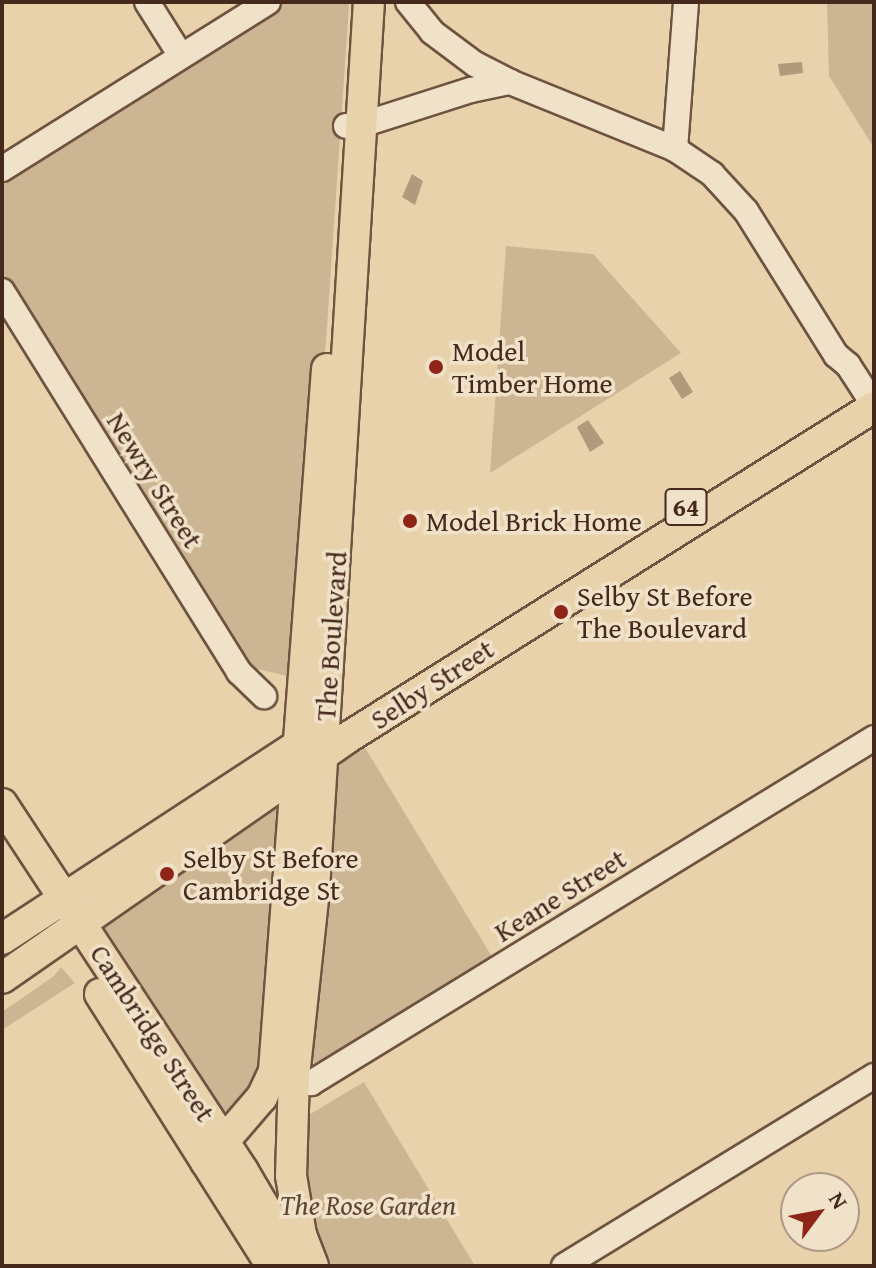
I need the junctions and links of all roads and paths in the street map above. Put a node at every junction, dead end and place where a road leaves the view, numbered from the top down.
1 (147, 2) edge
2 (268, 2) edge
3 (353, 2) edge
4 (369, 2) edge
5 (408, 2) edge
6 (686, 2) edge
7 (181, 56) junction
8 (510, 82) junction
9 (358, 125) junction
10 (675, 149) junction
11 (2, 169) edge
12 (2, 291) edge
13 (868, 404) edge
14 (264, 696) dead end
15 (874, 738) edge
16 (310, 751) junction
17 (2, 804) edge
18 (2, 836) edge
19 (56, 904) junction
20 (72, 930) junction
21 (2, 939) edge
22 (2, 978) edge
23 (284, 1074) junction
24 (874, 1076) edge
25 (215, 1151) junction
26 (272, 1266) edge
27 (299, 1266) edge
28 (313, 1266) edge
29 (564, 1266) edge

1 - 7 street
2 - 7 street
3 - 9 main road, The Boulevard
4 - 9 main road, The Boulevard
5 - 8 street
6 - 10 street
7 - 11 street
8 - 9 street
8 - 10 street
9 - 16 main road, The Boulevard
10 - 13 street
12 - 14 street, Newry Street
13 - 16 main road, Selby Street / 64
15 - 23 street, Keane Street
16 - 19 main road, Selby Street / 64
16 - 20 main road, Selby Street / 64
16 - 23 main road, The Boulevard
17 - 19 main road, Cambridge Street
18 - 19 main road, Cambridge Street
19 - 20 main road, Cambridge Street
19 - 21 main road, Selby Street / 64
20 - 22 main road, Selby Street / 64
20 - 25 main road, Cambridge Street
23 - 25 main road, The Boulevard
23 - 28 main road, The Boulevard
24 - 29 street
25 - 26 main road, Cambridge Street
25 - 27 main road, Cambridge Street

